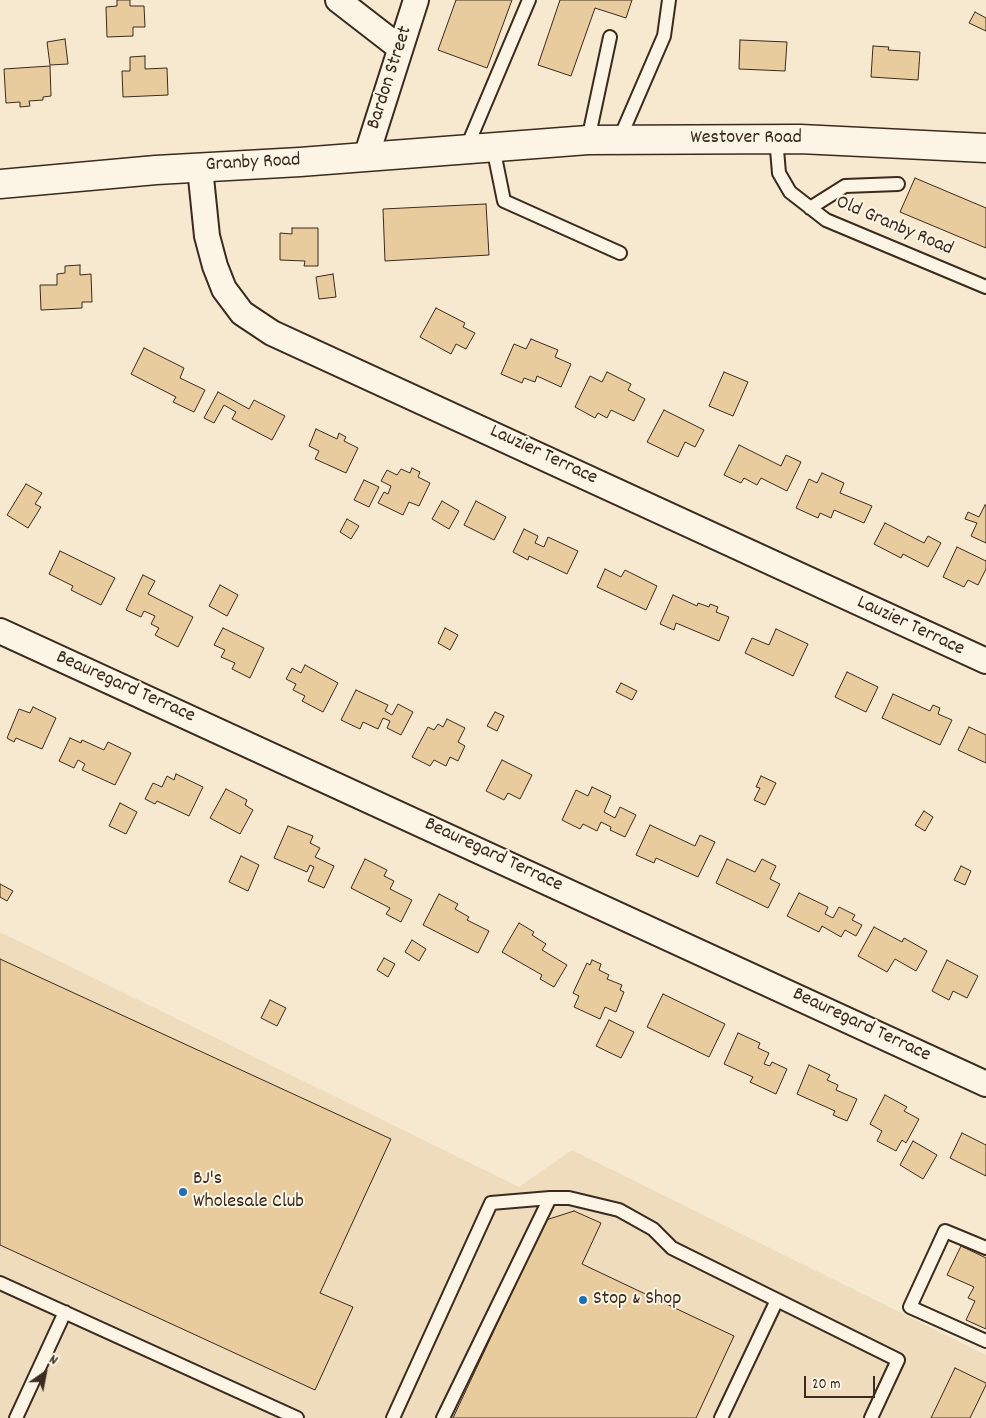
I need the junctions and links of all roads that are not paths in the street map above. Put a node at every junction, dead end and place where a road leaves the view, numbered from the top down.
1 (338, 0) edge
2 (416, 0) edge
3 (529, 0) edge
4 (669, 0) edge
5 (610, 37) dead end
6 (400, 48) junction
7 (776, 138) junction
8 (588, 140) junction
9 (619, 140) junction
10 (488, 148) junction
11 (986, 148) edge
12 (366, 157) junction
13 (200, 168) junction
14 (0, 184) edge
15 (898, 184) dead end
16 (810, 208) junction
17 (620, 253) dead end
18 (986, 287) edge
19 (0, 631) edge
20 (986, 661) edge
21 (986, 1084) edge
22 (550, 1198) junction
23 (986, 1248) edge
24 (0, 1283) edge
25 (777, 1300) junction
26 (65, 1312) junction
27 (986, 1341) edge
28 (16, 1418) edge
29 (298, 1418) edge
30 (393, 1418) edge
31 (444, 1418) edge
32 (721, 1418) edge
33 (871, 1418) edge

1 - 6 street
2 - 6 street, Bardon Street
3 - 10 lane
4 - 9 lane
5 - 8 lane
6 - 12 street, Bardon Street
7 - 9 main road, Westover Road
7 - 11 main road, Westover Road
7 - 16 lane, Old Granby Road
8 - 9 main road, Westover Road
8 - 10 main road, Westover Road
10 - 12 main road, Granby Road
10 - 17 lane
12 - 13 main road, Granby Road
13 - 14 main road, Granby Road
13 - 20 street, Lauzier Terrace
15 - 16 lane
16 - 18 lane, Old Granby Road
19 - 21 street, Beauregard Terrace
22 - 25 lane
22 - 30 lane
22 - 31 lane
23 - 27 lane
24 - 26 lane
25 - 32 lane
25 - 33 lane
26 - 28 lane
26 - 29 lane

